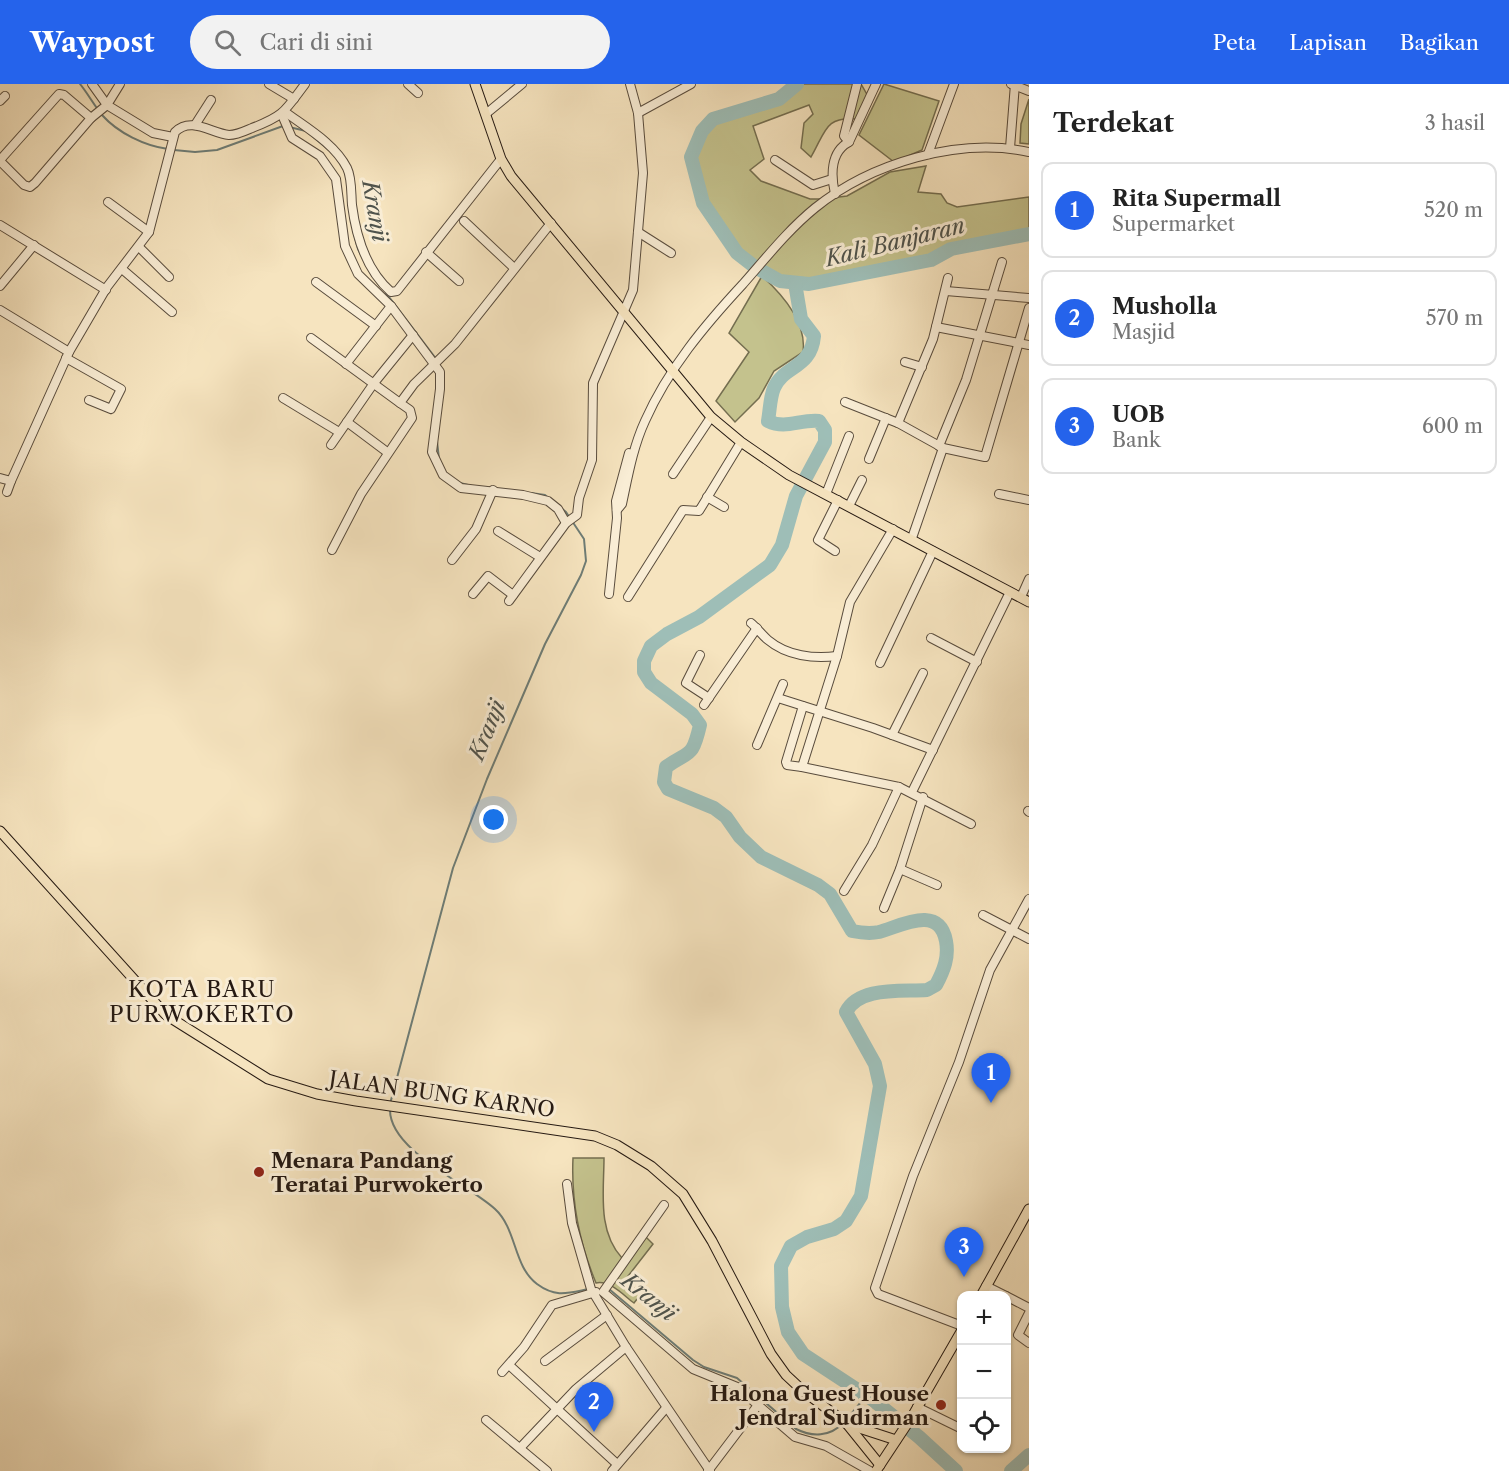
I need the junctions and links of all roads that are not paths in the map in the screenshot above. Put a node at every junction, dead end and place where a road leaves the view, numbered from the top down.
1 (92, 84) edge
2 (120, 84) edge
3 (269, 84) edge
4 (305, 84) edge
5 (408, 84) edge
6 (475, 84) edge
7 (522, 84) edge
8 (630, 84) edge
9 (691, 84) edge
10 (857, 84) edge
11 (876, 84) edge
12 (954, 84) edge
13 (1013, 85) edge
14 (1029, 91) edge
15 (418, 93) dead end
16 (294, 99) junction
17 (212, 100) dead end
18 (105, 106) junction
19 (487, 113) junction
20 (638, 113) junction
21 (284, 114) junction
22 (93, 116) junction
23 (195, 125) junction
24 (173, 137) junction
25 (849, 142) junction
26 (1010, 148) junction
27 (1029, 152) edge
28 (928, 154) junction
29 (501, 159) junction
30 (775, 160) dead end
31 (0, 161) edge
32 (832, 178) junction
33 (835, 194) junction
34 (108, 202) dead end
35 (464, 221) dead end
36 (551, 223) junction
37 (0, 225) edge
38 (149, 232) junction
39 (638, 232) junction
40 (34, 244) junction
41 (140, 248) junction
42 (426, 252) junction
43 (671, 253) dead end
44 (1002, 262) dead end
45 (514, 268) junction
46 (122, 269) junction
47 (169, 277) dead end
48 (948, 278) dead end
49 (459, 280) dead end
50 (315, 282) dead end
51 (0, 286) edge
52 (106, 290) junction
53 (946, 291) junction
54 (992, 295) junction
55 (1029, 298) edge
56 (391, 306) junction
57 (1029, 308) edge
58 (0, 310) edge
59 (172, 312) dead end
60 (624, 315) junction
61 (376, 326) junction
62 (936, 327) junction
63 (981, 334) junction
64 (413, 335) junction
65 (311, 338) dead end
66 (1020, 343) junction
67 (1029, 345) edge
68 (67, 355) junction
69 (905, 362) dead end
70 (436, 363) junction
71 (346, 364) junction
72 (922, 367) junction
73 (671, 369) junction
74 (374, 383) junction
75 (283, 398) dead end
76 (89, 400) dead end
77 (845, 402) dead end
78 (400, 403) junction
79 (711, 417) junction
80 (886, 418) junction
81 (347, 422) junction
82 (898, 423) junction
83 (339, 432) junction
84 (849, 436) dead end
85 (741, 442) junction
86 (331, 445) dead end
87 (941, 447) junction
88 (387, 452) junction
89 (868, 459) dead end
90 (673, 474) dead end
91 (0, 478) edge
92 (862, 480) dead end
93 (10, 481) junction
94 (493, 490) junction
95 (7, 492) dead end
96 (825, 493) junction
97 (999, 494) dead end
98 (707, 497) junction
99 (838, 500) junction
100 (1029, 500) edge
101 (849, 506) junction
102 (724, 507) dead end
103 (569, 521) junction
104 (893, 529) junction
105 (498, 531) dead end
106 (912, 538) junction
107 (332, 550) dead end
108 (835, 550) dead end
109 (933, 551) junction
110 (540, 557) junction
111 (452, 560) dead end
112 (1029, 579) edge
113 (1010, 591) junction
114 (473, 594) dead end
115 (609, 594) dead end
116 (628, 597) dead end
117 (1025, 600) edge
118 (931, 638) dead end
119 (700, 655) dead end
120 (837, 656) junction
121 (977, 662) junction
122 (880, 663) dead end
123 (923, 673) dead end
124 (783, 684) dead end
125 (778, 698) junction
126 (803, 706) junction
127 (820, 712) junction
128 (892, 735) junction
129 (757, 745) dead end
130 (933, 750) junction
131 (802, 767) junction
132 (899, 787) junction
133 (912, 792) junction
134 (922, 797) junction
135 (971, 824) dead end
136 (0, 831) edge
137 (900, 869) junction
138 (937, 885) dead end
139 (844, 891) dead end
140 (1029, 899) edge
141 (884, 908) dead end
142 (983, 915) dead end
143 (1012, 929) junction
144 (1029, 939) edge
145 (567, 1184) dead end
146 (664, 1205) dead end
147 (1028, 1213) edge
148 (986, 1286) junction
149 (604, 1289) junction
150 (592, 1290) junction
151 (984, 1291) edge
152 (996, 1291) edge
153 (1011, 1299) edge
154 (1029, 1310) edge
155 (607, 1315) junction
156 (957, 1326) edge
157 (957, 1337) edge
158 (1029, 1343) edge
159 (626, 1347) junction
160 (545, 1361) dead end
161 (509, 1365) junction
162 (502, 1372) dead end
163 (758, 1405) junction
164 (666, 1408) junction
165 (555, 1409) junction
166 (915, 1411) junction
167 (486, 1420) dead end
168 (844, 1421) junction
169 (957, 1427) edge
170 (898, 1438) junction
171 (520, 1448) junction
172 (614, 1468) edge
173 (878, 1468) edge
174 (547, 1471) edge
175 (709, 1471) edge
176 (870, 1471) edge

1 - 18 street
2 - 18 street
3 - 16 street
4 - 16 street
5 - 15 street
6 - 19 main road
7 - 19 street
8 - 20 street
9 - 20 street
10 - 25 street
11 - 25 street
12 - 28 street
13 - 14 street
13 - 26 street
16 - 21 street
17 - 23 street
18 - 22 street
18 - 24 street
19 - 29 main road
20 - 39 street
21 - 23 street
21 - 42 street
21 - 56 street
22 - 31 street
22 - 31 street
23 - 24 street
24 - 38 street
25 - 32 street
26 - 27 street
26 - 28 street
28 - 33 street
29 - 36 main road
29 - 42 street
30 - 32 street
32 - 33 street
33 - 73 street
34 - 38 street
35 - 45 street
36 - 45 street
36 - 60 main road
37 - 40 street
38 - 41 street
39 - 43 street
39 - 60 street
40 - 51 street
40 - 52 street
41 - 46 street
41 - 47 street
42 - 49 street
44 - 54 street
45 - 70 street
46 - 52 street
46 - 59 street
48 - 53 street
50 - 61 street
52 - 68 street
53 - 54 street
53 - 62 street
54 - 55 street
54 - 63 street
56 - 61 street
56 - 64 street
57 - 66 street
58 - 68 street
60 - 73 main road
60 - 103 street
61 - 71 street
62 - 63 street
62 - 72 street
63 - 66 street
63 - 87 street
64 - 70 street
64 - 74 street
65 - 71 street
66 - 67 street
66 - 87 street
68 - 76 street
68 - 93 street
69 - 72 street
70 - 78 street
70 - 94 street
71 - 74 street
72 - 82 street
73 - 79 main road
73 - 115 street
74 - 78 street
74 - 81 street
75 - 83 street
77 - 80 street
78 - 88 street
79 - 85 main road
79 - 90 street
80 - 82 street
80 - 89 street
81 - 83 street
81 - 88 street
82 - 87 street
83 - 86 street
84 - 96 street
85 - 96 main road
85 - 98 street
87 - 106 street
88 - 107 street
91 - 93 street
92 - 101 street
93 - 95 street
94 - 103 street
94 - 111 street
96 - 99 main road
97 - 100 street
98 - 102 street
98 - 116 street
99 - 101 main road
99 - 108 street
101 - 104 main road
103 - 110 street
104 - 106 main road
104 - 120 street
105 - 110 street
106 - 109 main road
109 - 113 main road
109 - 122 street
110 - 114 street
112 - 117 street
113 - 117 main road
113 - 121 street
118 - 121 street
119 - 120 street
120 - 127 street
121 - 130 street
123 - 128 street
124 - 125 street
125 - 126 street
125 - 129 street
126 - 127 street
126 - 131 street
127 - 128 street
127 - 131 street
128 - 130 street
130 - 133 street
131 - 132 street
132 - 133 street
132 - 139 street
133 - 134 street
134 - 135 street
134 - 137 street
136 - 168 main road, JALAN BUNG KARNO
137 - 138 street
137 - 141 street
140 - 143 street
142 - 143 street
143 - 144 street
143 - 156 street
145 - 150 street
146 - 149 street
147 - 148 main road
148 - 151 main road
148 - 152 street
149 - 150 street
149 - 163 street
150 - 155 street
150 - 161 street
153 - 154 street
154 - 158 street
155 - 159 street
155 - 160 street
157 - 166 main road
159 - 164 street
159 - 165 street
161 - 162 street
161 - 165 street
163 - 175 street
163 - 176 street
164 - 172 street
164 - 175 street
165 - 171 street
165 - 172 street
166 - 169 street
166 - 170 main road
167 - 171 street
168 - 170 main road
168 - 173 main road
170 - 173 main road
171 - 174 street

